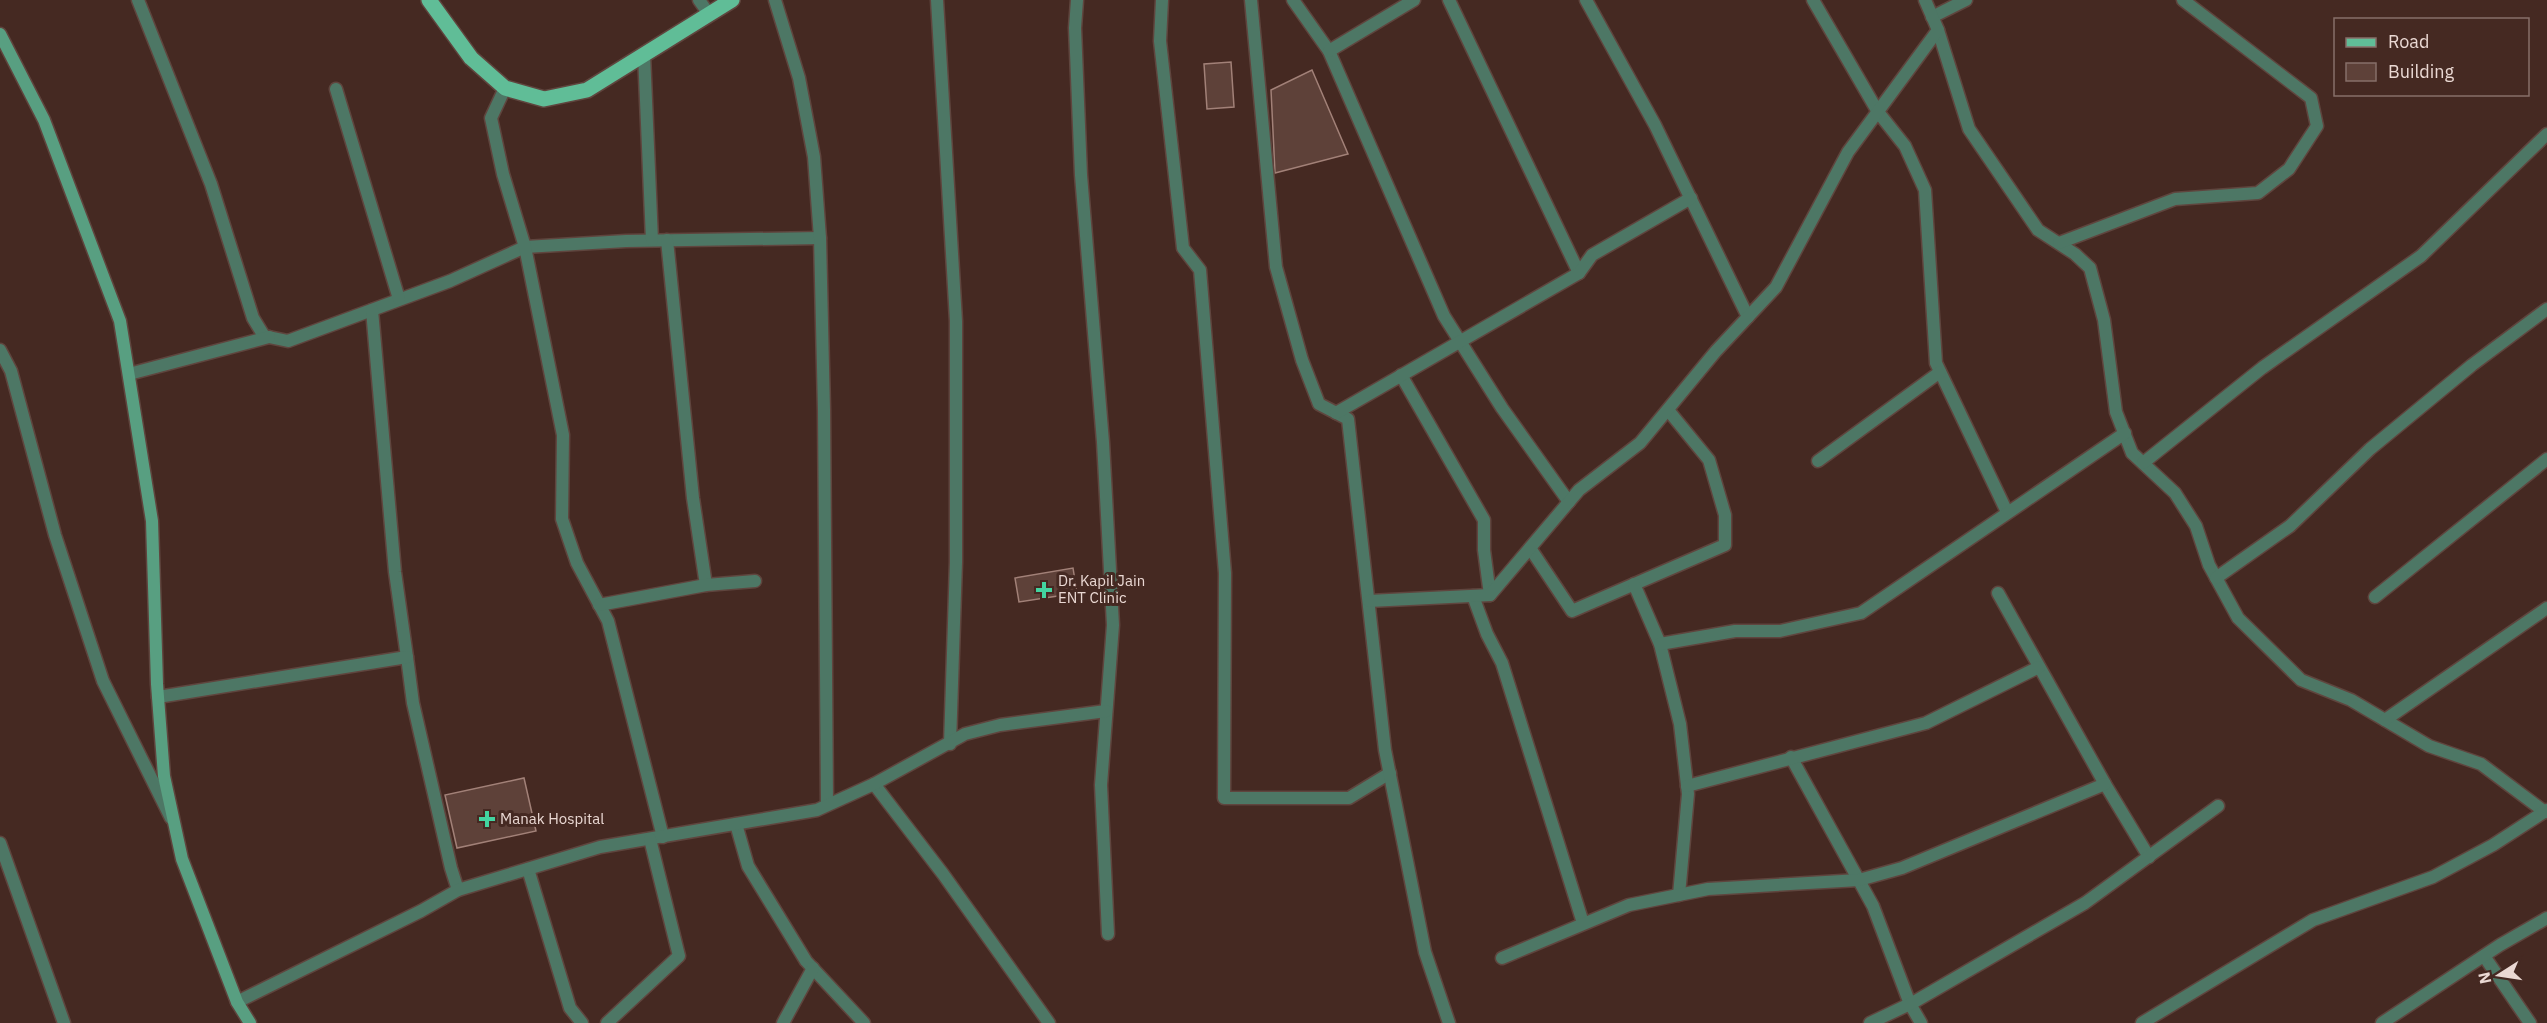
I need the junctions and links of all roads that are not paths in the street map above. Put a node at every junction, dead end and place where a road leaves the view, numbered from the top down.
1 (138, 0) edge
2 (429, 0) edge
3 (699, 0) edge
4 (732, 0) edge
5 (775, 0) edge
6 (938, 0) edge
7 (1077, 0) edge
8 (1162, 0) edge
9 (1251, 0) edge
10 (1293, 0) edge
11 (1414, 0) edge
12 (1449, 0) edge
13 (1586, 0) edge
14 (1813, 0) edge
15 (1925, 0) edge
16 (1966, 0) edge
17 (2183, 0) edge
18 (709, 14) junction
19 (1932, 17) junction
20 (1938, 30) junction
21 (0, 34) edge
22 (1329, 51) junction
23 (644, 54) junction
24 (505, 88) junction
25 (336, 89) dead end
26 (1878, 112) junction
27 (2547, 134) edge
28 (1691, 198) junction
29 (820, 238) junction
30 (651, 240) junction
31 (667, 240) junction
32 (2059, 243) junction
33 (525, 248) junction
34 (1579, 273) junction
35 (399, 299) junction
36 (2547, 309) edge
37 (372, 310) junction
38 (1748, 316) junction
39 (268, 337) junction
40 (1459, 341) junction
41 (0, 350) edge
42 (1940, 372) junction
43 (129, 374) junction
44 (1401, 375) junction
45 (1668, 410) junction
46 (1336, 413) junction
47 (2125, 433) junction
48 (2547, 459) edge
49 (1818, 461) dead end
50 (2143, 463) junction
51 (1569, 502) junction
52 (2007, 512) junction
53 (1530, 548) junction
54 (2216, 578) junction
55 (755, 581) dead end
56 (1634, 584) junction
57 (706, 585) junction
58 (1998, 593) dead end
59 (1490, 595) junction
60 (1473, 596) junction
61 (2375, 597) dead end
62 (1369, 601) junction
63 (599, 605) junction
64 (2547, 608) edge
65 (1660, 644) junction
66 (407, 657) junction
67 (2039, 667) junction
68 (158, 697) junction
69 (1106, 711) junction
70 (2385, 720) junction
71 (950, 744) junction
72 (1791, 757) junction
73 (1390, 774) junction
74 (874, 784) junction
75 (2104, 784) junction
76 (1687, 786) junction
77 (827, 804) junction
78 (2218, 806) dead end
79 (2546, 811) edge
80 (736, 824) junction
81 (176, 828) junction
82 (656, 838) junction
83 (0, 843) edge
84 (2149, 857) junction
85 (528, 869) junction
86 (1859, 880) junction
87 (458, 890) junction
88 (1679, 895) junction
89 (2547, 918) edge
90 (1583, 923) junction
91 (1108, 934) dead end
92 (2484, 956) junction
93 (1502, 958) dead end
94 (813, 968) junction
95 (237, 1002) junction
96 (1910, 1004) junction
97 (64, 1023) edge
98 (250, 1023) edge
99 (582, 1023) edge
100 (607, 1023) edge
101 (783, 1023) edge
102 (864, 1023) edge
103 (1049, 1023) edge
104 (1449, 1023) edge
105 (1870, 1023) edge
106 (1921, 1023) edge
107 (2142, 1023) edge
108 (2382, 1023) edge
109 (2530, 1023) edge

1 - 39 street
2 - 24 main road
3 - 18 street
4 - 18 main road
5 - 29 street
6 - 71 street
7 - 69 street
8 - 73 street
9 - 46 street
10 - 22 street
11 - 22 street
12 - 34 street
13 - 28 street
14 - 26 street
15 - 19 street
16 - 19 street
17 - 32 street
18 - 23 main road
19 - 20 street
20 - 26 street
20 - 32 street
21 - 43 street
22 - 40 street
23 - 24 main road
23 - 30 street
24 - 33 street
25 - 35 street
26 - 38 street
26 - 42 street
27 - 50 street
28 - 34 street
28 - 38 street
29 - 31 street
29 - 77 street
30 - 31 street
30 - 33 street
31 - 57 street
32 - 47 street
33 - 35 street
33 - 63 street
34 - 40 street
35 - 37 street
36 - 54 street
37 - 39 street
37 - 66 street
38 - 45 street
39 - 43 street
40 - 44 street
40 - 51 street
41 - 81 street
42 - 49 street
42 - 52 street
43 - 68 street
44 - 46 street
44 - 59 street
45 - 51 street
45 - 56 street
46 - 62 street
47 - 50 street
47 - 52 street
48 - 61 street
50 - 54 street
51 - 53 street
52 - 65 street
53 - 56 street
53 - 59 street
54 - 70 street
55 - 57 street
56 - 65 street
57 - 63 street
58 - 67 street
59 - 60 street
60 - 62 street
60 - 90 street
62 - 73 street
63 - 82 street
64 - 70 street
65 - 76 street
66 - 68 street
66 - 87 street
67 - 72 street
67 - 75 street
68 - 81 street
69 - 71 street
69 - 91 street
70 - 79 street
71 - 74 street
72 - 76 street
72 - 86 street
73 - 104 street
74 - 77 street
74 - 103 street
75 - 84 street
75 - 86 street
76 - 88 street
77 - 80 street
78 - 84 street
79 - 107 street
80 - 82 street
80 - 94 street
81 - 95 street
82 - 85 street
82 - 100 street
83 - 97 street
84 - 96 street
85 - 87 street
85 - 99 street
86 - 88 street
86 - 96 street
87 - 95 street
88 - 90 street
89 - 92 street
90 - 93 street
92 - 108 street
92 - 109 street
94 - 101 street
94 - 102 street
95 - 98 street
96 - 105 street
96 - 106 street

